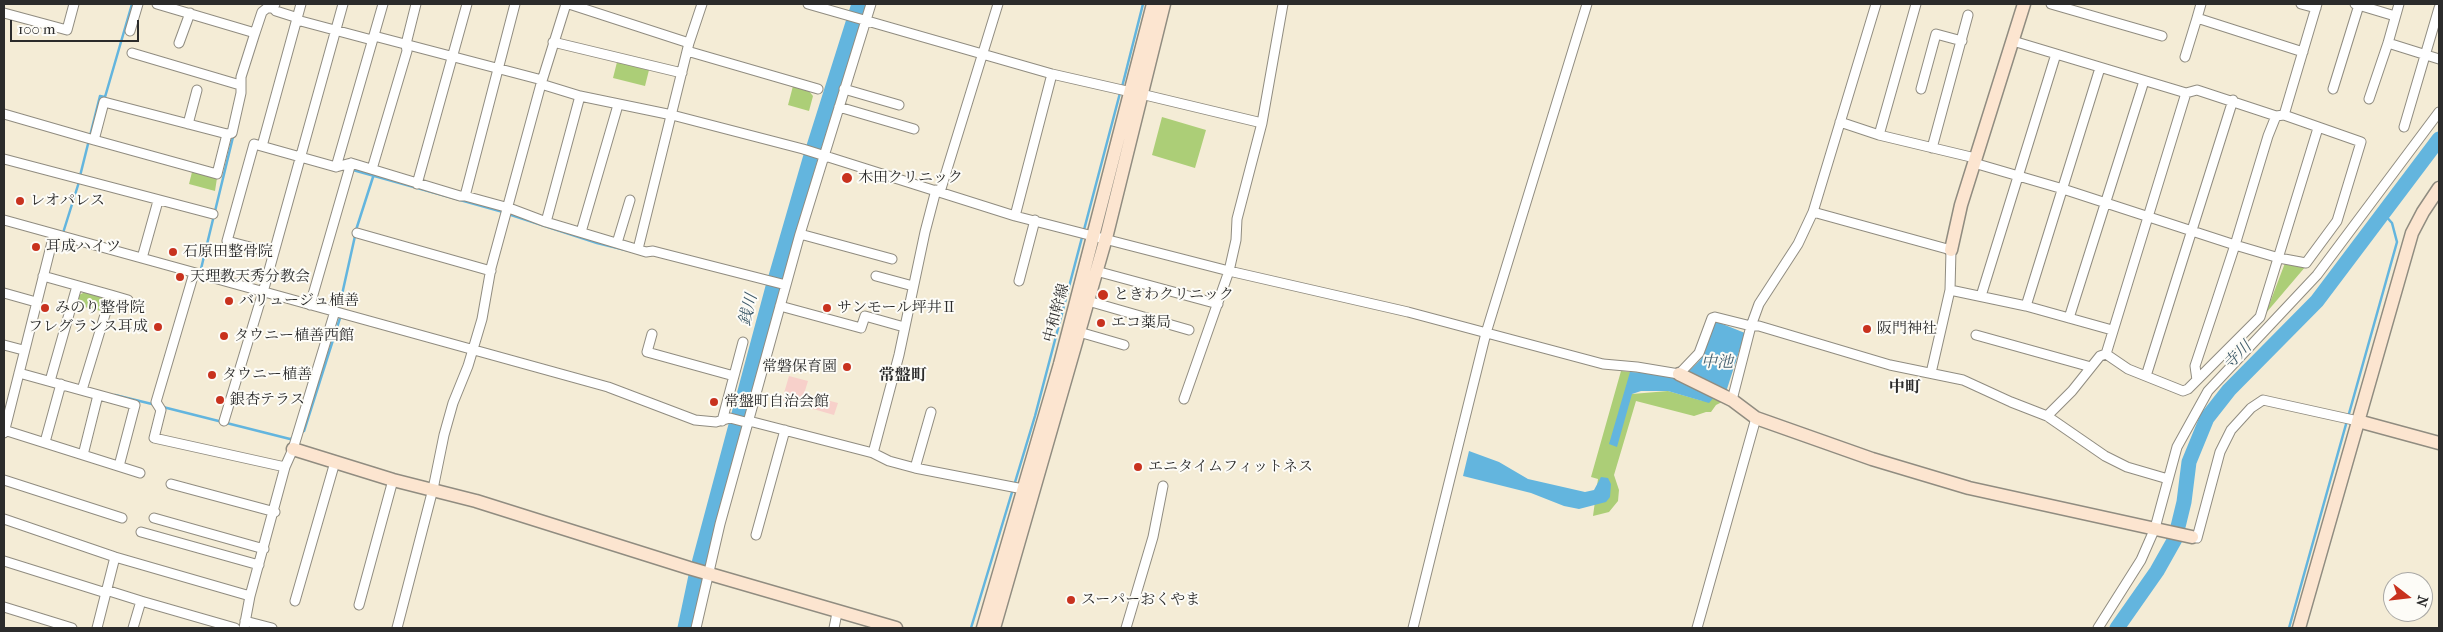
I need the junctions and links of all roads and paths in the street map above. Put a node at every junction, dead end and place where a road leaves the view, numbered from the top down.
1 (74, 4) edge
2 (138, 4) edge
3 (157, 4) edge
4 (302, 4) edge
5 (343, 4) edge
6 (382, 4) edge
7 (416, 4) edge
8 (467, 4) edge
9 (515, 4) edge
10 (568, 4) edge
11 (808, 4) edge
12 (871, 4) edge
13 (998, 4) edge
14 (1153, 4) edge
15 (1164, 4) edge
16 (1283, 4) edge
17 (1587, 4) edge
18 (1876, 4) edge
19 (1916, 4) edge
20 (2024, 4) edge
21 (2051, 4) edge
22 (2201, 4) edge
23 (2301, 4) edge
24 (2356, 4) edge
25 (2399, 4) edge
26 (699, 5) edge
27 (274, 6) edge
28 (2317, 6) edge
29 (2439, 8) edge
30 (4, 13) edge
31 (190, 13) junction
32 (1968, 15) dead end
33 (2395, 16) junction
34 (2197, 18) junction
35 (297, 19) junction
36 (863, 21) junction
37 (336, 30) junction
38 (130, 31) dead end
39 (255, 33) junction
40 (2162, 36) dead end
41 (373, 38) junction
42 (2013, 40) junction
43 (1962, 41) junction
44 (553, 42) junction
45 (179, 43) dead end
46 (2388, 43) junction
47 (406, 44) junction
48 (688, 48) junction
49 (2303, 52) junction
50 (132, 53) dead end
51 (982, 53) junction
52 (2056, 54) junction
53 (2424, 55) junction
54 (453, 56) junction
55 (2184, 57) dead end
56 (2439, 59) edge
57 (498, 68) junction
58 (2100, 68) junction
59 (682, 73) junction
60 (1052, 74) junction
61 (2144, 81) junction
62 (542, 82) junction
63 (240, 85) junction
64 (818, 89) dead end
65 (844, 89) junction
66 (1921, 89) dead end
67 (2333, 89) dead end
68 (197, 90) dead end
69 (1129, 91) junction
70 (2186, 93) junction
71 (580, 96) junction
72 (2369, 98) dead end
73 (2233, 100) junction
74 (618, 104) junction
75 (899, 105) dead end
76 (839, 107) junction
77 (2439, 112) edge
78 (4, 114) edge
79 (672, 115) junction
80 (2280, 116) junction
81 (1840, 122) junction
82 (1262, 123) junction
83 (188, 124) junction
84 (2404, 127) dead end
85 (2318, 128) junction
86 (914, 129) dead end
87 (227, 134) junction
88 (1879, 135) junction
89 (94, 140) junction
90 (262, 146) junction
91 (1932, 148) junction
92 (821, 154) junction
93 (300, 157) junction
94 (4, 159) edge
95 (1974, 161) junction
96 (351, 163) junction
97 (336, 167) junction
98 (372, 169) junction
99 (2018, 176) junction
100 (417, 184) junction
101 (2439, 188) edge
102 (2063, 189) junction
103 (938, 191) junction
104 (465, 196) junction
105 (630, 200) dead end
106 (158, 201) junction
107 (2105, 203) junction
108 (509, 208) junction
109 (1813, 212) junction
110 (212, 214) dead end
111 (1015, 216) junction
112 (2148, 217) junction
113 (4, 220) edge
114 (1035, 220) junction
115 (546, 222) junction
116 (2192, 231) junction
117 (580, 232) junction
118 (356, 233) dead end
119 (54, 234) junction
120 (800, 234) junction
121 (1092, 235) junction
122 (617, 243) junction
123 (2234, 245) junction
124 (638, 249) junction
125 (1951, 250) junction
126 (273, 253) junction
127 (142, 258) junction
128 (2279, 258) junction
129 (892, 259) dead end
130 (491, 271) junction
131 (1096, 271) junction
132 (1230, 271) junction
133 (194, 273) junction
134 (44, 276) junction
135 (876, 276) dead end
136 (1019, 280) dead end
137 (784, 285) junction
138 (78, 286) junction
139 (913, 286) junction
140 (1950, 290) junction
141 (263, 292) junction
142 (4, 293) edge
143 (110, 295) junction
144 (1981, 296) junction
145 (128, 300) dead end
146 (1088, 301) junction
147 (36, 302) junction
148 (1218, 304) junction
149 (310, 305) junction
150 (780, 306) junction
151 (2026, 306) junction
152 (336, 312) junction
153 (2069, 318) junction
154 (1750, 326) junction
155 (904, 327) junction
156 (1189, 330) dead end
157 (2112, 330) junction
158 (1079, 332) junction
159 (1486, 333) junction
160 (652, 334) dead end
161 (1976, 336) dead end
162 (743, 342) dead end
163 (4, 345) edge
164 (1124, 345) dead end
165 (23, 350) junction
166 (473, 350) junction
167 (2106, 354) junction
168 (2091, 367) junction
169 (19, 373) junction
170 (1930, 373) junction
171 (1679, 374) junction
172 (734, 376) junction
173 (2146, 376) junction
174 (2197, 380) junction
175 (50, 381) junction
176 (61, 384) junction
177 (82, 390) junction
178 (98, 395) junction
179 (1184, 399) dead end
180 (1732, 400) junction
181 (931, 412) dead end
182 (2047, 416) junction
183 (1756, 418) junction
184 (224, 421) dead end
185 (722, 421) junction
186 (2358, 421) junction
187 (748, 422) junction
188 (784, 430) junction
189 (4, 431) edge
190 (45, 442) junction
191 (2439, 443) edge
192 (293, 449) junction
193 (873, 453) junction
194 (83, 455) junction
195 (335, 462) junction
196 (119, 466) junction
197 (285, 468) junction
198 (916, 468) junction
199 (140, 473) dead end
200 (4, 480) edge
201 (393, 480) junction
202 (2168, 480) junction
203 (171, 484) dead end
204 (1163, 486) dead end
205 (1016, 488) junction
206 (433, 489) junction
207 (274, 512) junction
208 (122, 518) dead end
209 (154, 518) dead end
210 (4, 519) edge
211 (2157, 528) junction
212 (141, 532) dead end
213 (756, 535) dead end
214 (2192, 537) joint
215 (264, 548) junction
216 (115, 556) junction
217 (4, 561) edge
218 (259, 565) junction
219 (706, 573) junction
220 (106, 592) junction
221 (250, 596) junction
222 (141, 600) junction
223 (294, 601) dead end
224 (359, 605) dead end
225 (4, 607) edge
226 (838, 613) junction
227 (245, 624) edge
228 (72, 628) edge
229 (97, 628) edge
230 (133, 628) edge
231 (235, 628) edge
232 (272, 628) edge
233 (398, 628) edge
234 (696, 628) edge
235 (834, 628) edge
236 (896, 628) edge
237 (983, 628) edge
238 (994, 628) edge
239 (1126, 628) edge
240 (1413, 628) edge
241 (1696, 628) edge
242 (2098, 628) edge
243 (2298, 628) edge

1 - 30 street
2 - 38 street
3 - 31 street
4 - 35 street
5 - 37 street
6 - 41 street
7 - 47 street
8 - 54 street
9 - 57 street
10 - 44 street
10 - 48 street
11 - 36 street
12 - 36 street
13 - 51 street
14 - 69 street, 中和幹線
15 - 69 street, 中和幹線
16 - 82 street
17 - 159 street
18 - 81 street
19 - 88 street
20 - 42 street
21 - 40 street
22 - 34 street
23 - 28 street
24 - 33 street
24 - 67 street
25 - 33 street
26 - 48 street
27 - 35 street
27 - 39 street
28 - 49 street
29 - 53 street
31 - 39 street
31 - 45 street
32 - 43 street
33 - 46 street
34 - 49 street
34 - 55 street
35 - 37 street
35 - 90 street
36 - 51 street
36 - 65 street
37 - 41 street
37 - 93 street
39 - 63 street
41 - 47 street
41 - 97 street
42 - 52 street
42 - 95 street
43 - 66 street
43 - 91 street
44 - 59 street
44 - 62 street
46 - 53 street
46 - 72 street
47 - 54 street
47 - 98 street
48 - 59 street
48 - 64 street
49 - 80 street
50 - 63 street
51 - 60 street
51 - 103 street
52 - 58 street
52 - 99 street
53 - 56 street
53 - 84 street
54 - 57 street
54 - 100 street
57 - 62 street
57 - 104 street
58 - 61 street
58 - 102 street
59 - 79 street
60 - 69 street
60 - 111 street
61 - 70 street
61 - 107 street
62 - 71 street
62 - 108 street
63 - 87 street
65 - 75 street
65 - 76 street
68 - 83 street
69 - 82 street
69 - 121 street, 中和幹線
70 - 73 street
70 - 112 street
71 - 74 street
71 - 115 street
73 - 80 street
73 - 116 street
74 - 79 street
74 - 117 street
76 - 86 street
76 - 92 street
77 - 202 street
78 - 89 street
79 - 92 street
79 - 124 street
80 - 85 street
80 - 123 street
81 - 88 street
81 - 109 street
82 - 132 street
83 - 87 street
83 - 89 street
85 - 128 street
85 - 128 street
87 - 89 street
88 - 91 street
90 - 93 street
90 - 126 street
91 - 95 street
92 - 103 street
92 - 120 street
93 - 97 street
93 - 126 street
94 - 106 street
95 - 99 street
95 - 125 street
96 - 97 street
96 - 98 street
96 - 149 street
98 - 100 street
99 - 102 street
99 - 144 street
100 - 104 street
101 - 186 street
102 - 107 street
102 - 151 street
103 - 111 street
103 - 139 street
104 - 108 street
105 - 122 street
106 - 110 street
106 - 127 street
107 - 112 street
107 - 153 street
108 - 115 street
108 - 130 street
109 - 125 street
109 - 154 street
111 - 114 street
112 - 116 street
112 - 157 street
113 - 119 street
114 - 121 street
114 - 136 street
115 - 117 street
116 - 123 street
116 - 173 street
117 - 122 street
118 - 130 street
119 - 127 street
119 - 134 street
120 - 129 street
120 - 137 street
121 - 131 street, 中和幹線
121 - 132 street
121 - 205 street, 中和幹線
122 - 124 street
123 - 128 street
123 - 174 street
124 - 137 street
125 - 140 street
126 - 141 street
127 - 133 street
128 - 174 street
130 - 166 street
131 - 146 street, 中和幹線
131 - 148 street
132 - 148 street
132 - 159 street
133 - 141 street
133 - 197 street
134 - 138 street
134 - 147 street
135 - 139 street
137 - 150 street
138 - 143 street
138 - 175 street
139 - 155 street
140 - 144 street
140 - 170 street
141 - 149 street
141 - 184 street
142 - 147 street
143 - 145 street
143 - 177 street
144 - 151 street
146 - 156 street
146 - 158 street, 中和幹線
147 - 165 street
148 - 179 street
149 - 152 street
150 - 155 street
150 - 187 street
151 - 153 street
152 - 166 street
152 - 192 street
153 - 157 street
154 - 170 street
154 - 171 street
154 - 180 street
155 - 193 street
157 - 167 street
158 - 164 street
158 - 238 street, 中和幹線
159 - 171 street
159 - 240 street
160 - 172 street
161 - 168 street
162 - 172 street
163 - 165 street
165 - 169 street
166 - 185 street
166 - 206 street
167 - 168 street
167 - 173 street
168 - 182 street
169 - 175 street
169 - 189 street
170 - 182 street
171 - 180 street
172 - 185 street
173 - 174 street
175 - 176 street
176 - 177 street
176 - 190 street
177 - 178 street
178 - 194 street
178 - 196 street
180 - 183 street
181 - 198 street
182 - 202 street
183 - 211 street
183 - 241 street
185 - 187 street
186 - 191 street
186 - 214 street
186 - 243 street
187 - 188 street
187 - 219 street
188 - 193 street
188 - 213 street
189 - 190 street
190 - 194 street
192 - 195 street
192 - 197 street
193 - 198 street
194 - 196 street
195 - 201 street
195 - 223 street
196 - 199 street
197 - 207 street
198 - 205 street
200 - 208 street
201 - 206 street
201 - 224 street
202 - 211 street
203 - 207 street
204 - 239 street
205 - 237 street, 中和幹線
206 - 219 street
206 - 233 street
207 - 215 street
209 - 215 street
210 - 216 street
211 - 214 street
211 - 242 street
212 - 218 street
215 - 218 street
216 - 220 street
216 - 221 street
217 - 220 street
218 - 221 street
219 - 226 street
219 - 234 street
220 - 222 street
220 - 229 street
221 - 227 street
222 - 230 street
222 - 231 street
225 - 228 street
226 - 235 street
226 - 236 street
227 - 232 street

